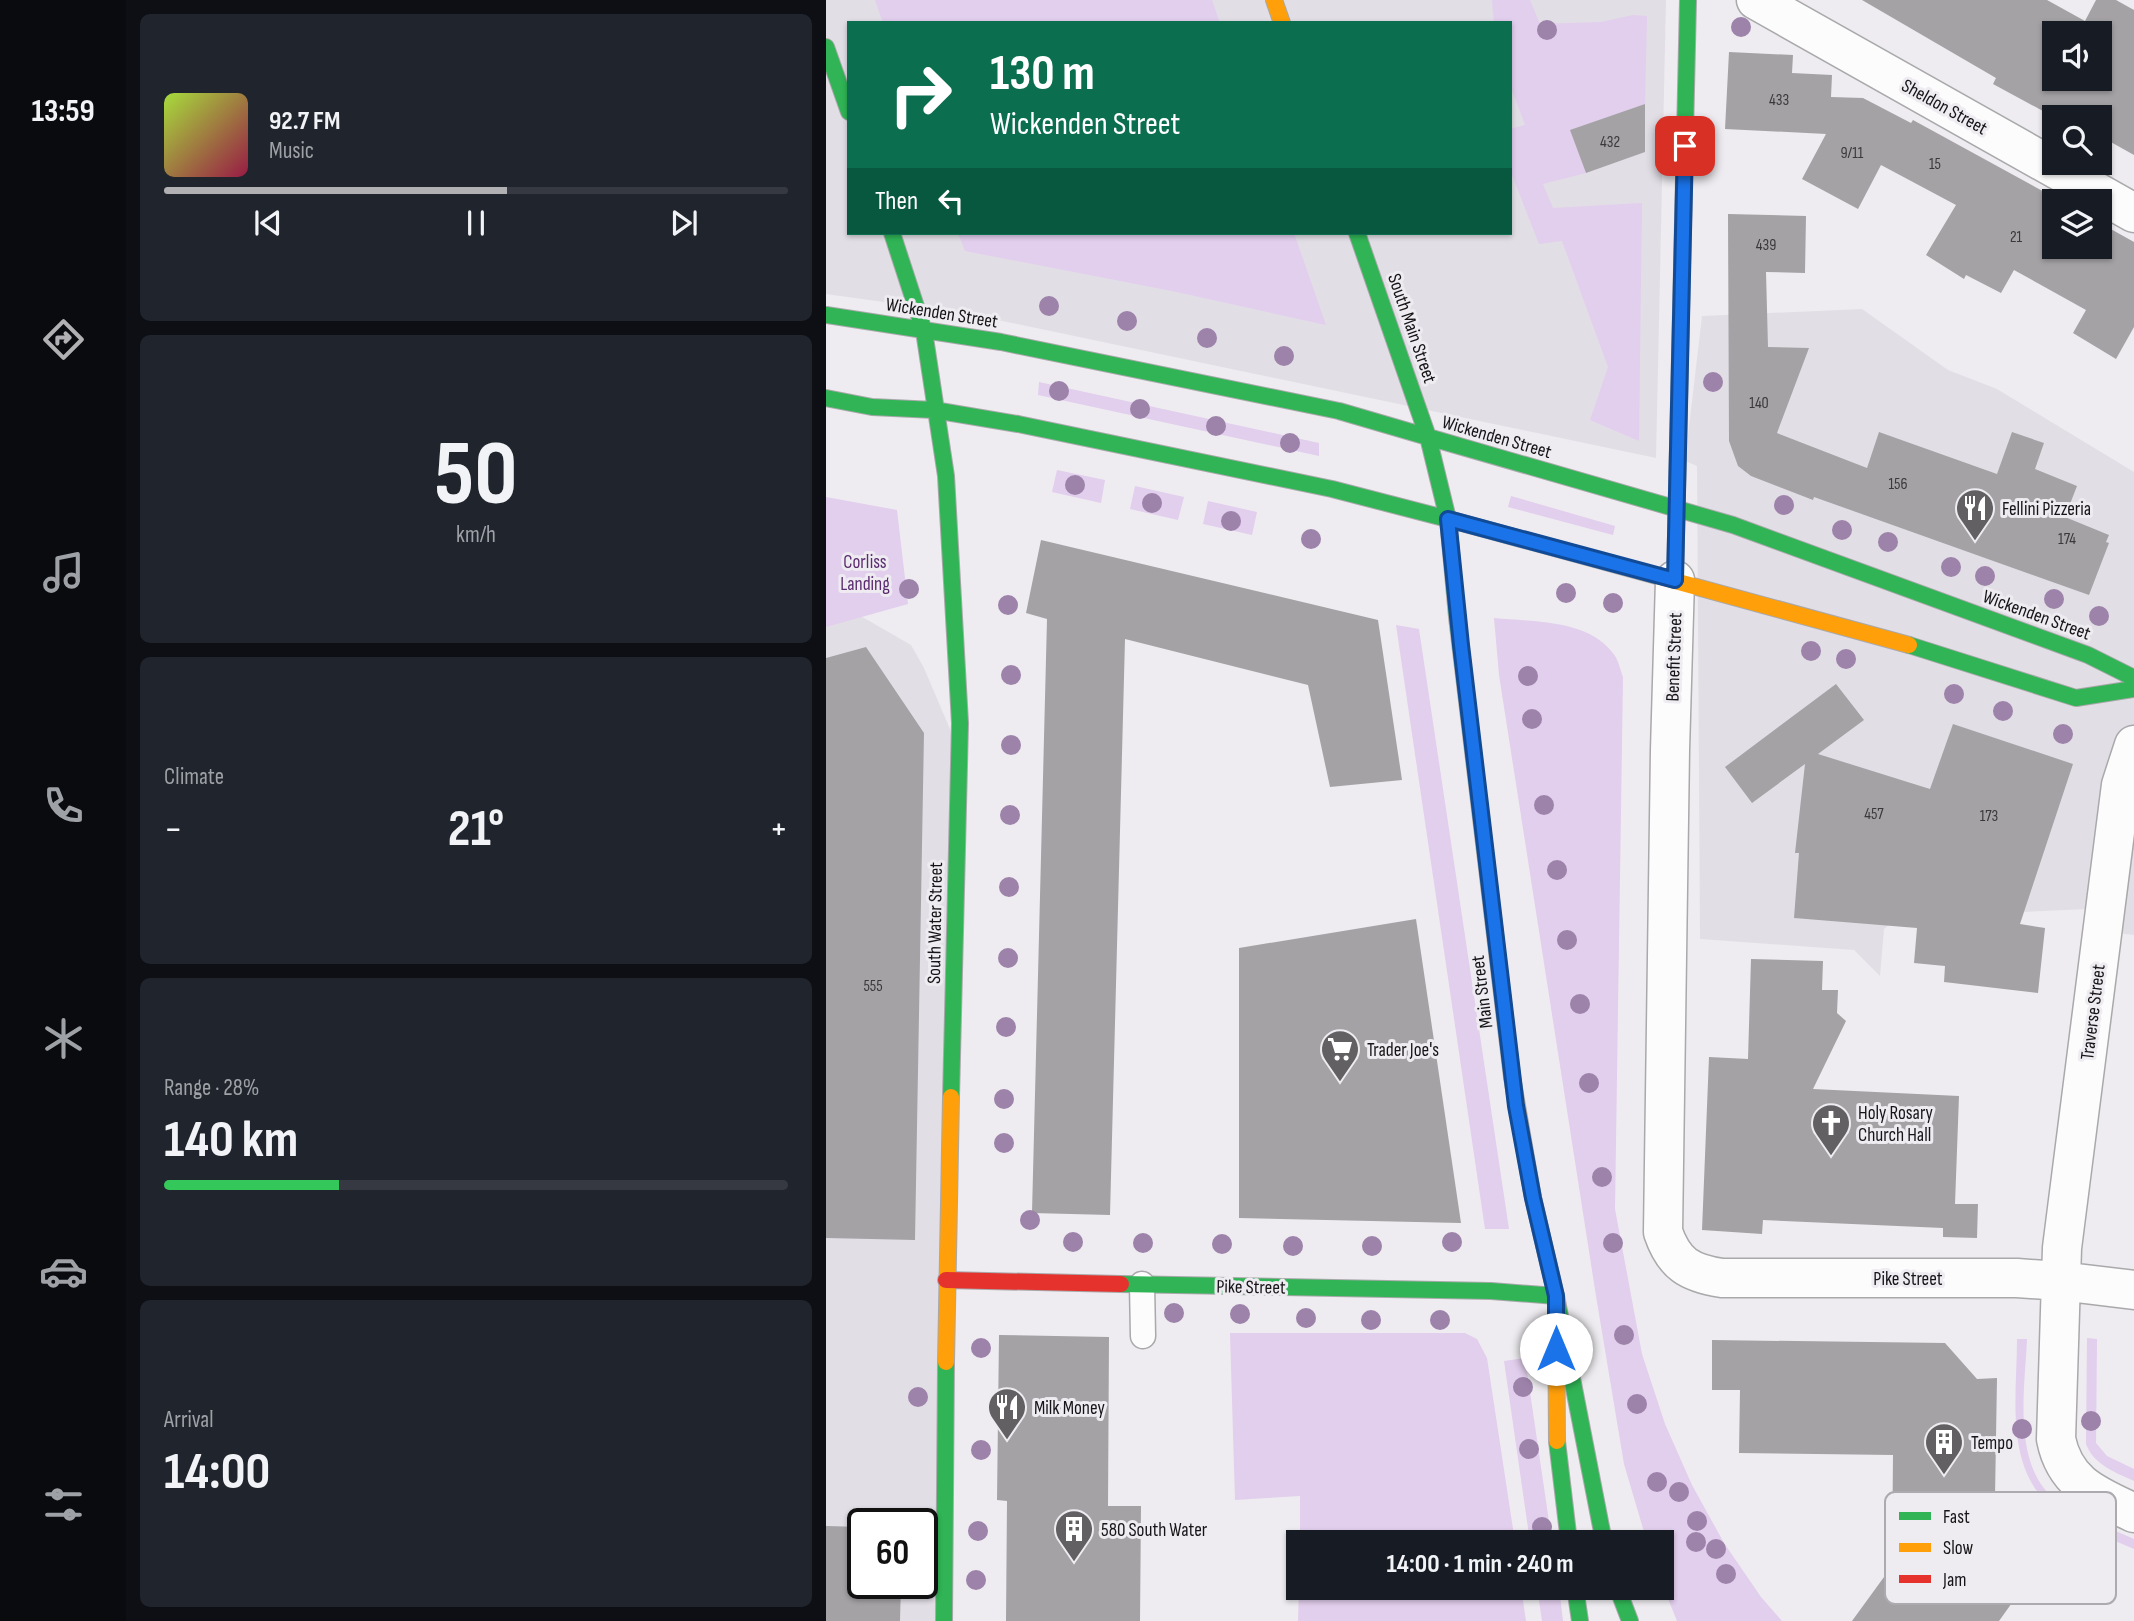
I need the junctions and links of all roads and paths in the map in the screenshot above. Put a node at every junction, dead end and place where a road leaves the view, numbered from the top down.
1 (1274, 0) edge
2 (1688, 0) edge
3 (1756, 0) edge
4 (1281, 21) edge
5 (826, 47) edge
6 (847, 106) edge
7 (2134, 213) edge
8 (893, 235) edge
9 (1358, 235) edge
10 (826, 315) edge
11 (924, 331) junction
12 (826, 398) edge
13 (934, 410) junction
14 (1428, 438) junction
15 (1677, 509) junction
16 (1448, 519) junction
17 (1675, 580) junction
18 (2134, 678) edge
19 (2134, 689) edge
20 (2134, 745) edge
21 (1684, 1266) joint
22 (946, 1280) junction
23 (2060, 1281) junction
24 (1142, 1284) junction
25 (2134, 1290) edge
26 (1556, 1296) junction
27 (1143, 1336) dead end
28 (2096, 1492) edge
29 (2116, 1503) edge
30 (2134, 1513) edge
31 (1567, 1530) edge
32 (1602, 1530) edge
33 (1578, 1600) edge
34 (1623, 1600) edge
35 (944, 1621) edge
36 (1580, 1621) edge
37 (1630, 1621) edge

1 - 4 main road
2 - 15 main road, Benefit Street
3 - 7 street, Sheldon Street
5 - 6 main road
8 - 11 main road, South Water Street
9 - 14 main road, South Main Street
10 - 11 main road, Wickenden Street
11 - 13 main road, South Water Street
11 - 14 main road, Wickenden Street
12 - 13 main road
13 - 16 main road
13 - 22 main road, South Water Street
14 - 15 main road, Wickenden Street
14 - 16 main road, Main Street
15 - 17 main road, Benefit Street
15 - 18 main road, Wickenden Street
16 - 17 main road
16 - 26 main road, Main Street
17 - 19 main road
17 - 21 street, Benefit Street
20 - 23 street, Traverse Street
21 - 23 street, Pike Street
22 - 24 main road, Pike Street
22 - 35 main road, South Water Street
23 - 25 street, Pike Street
23 - 28 street, Traverse Street
24 - 26 main road, Pike Street
24 - 27 lane
26 - 31 main road, Main Street
26 - 32 main road
29 - 30 street, Traverse Street
33 - 36 main road
34 - 37 main road

